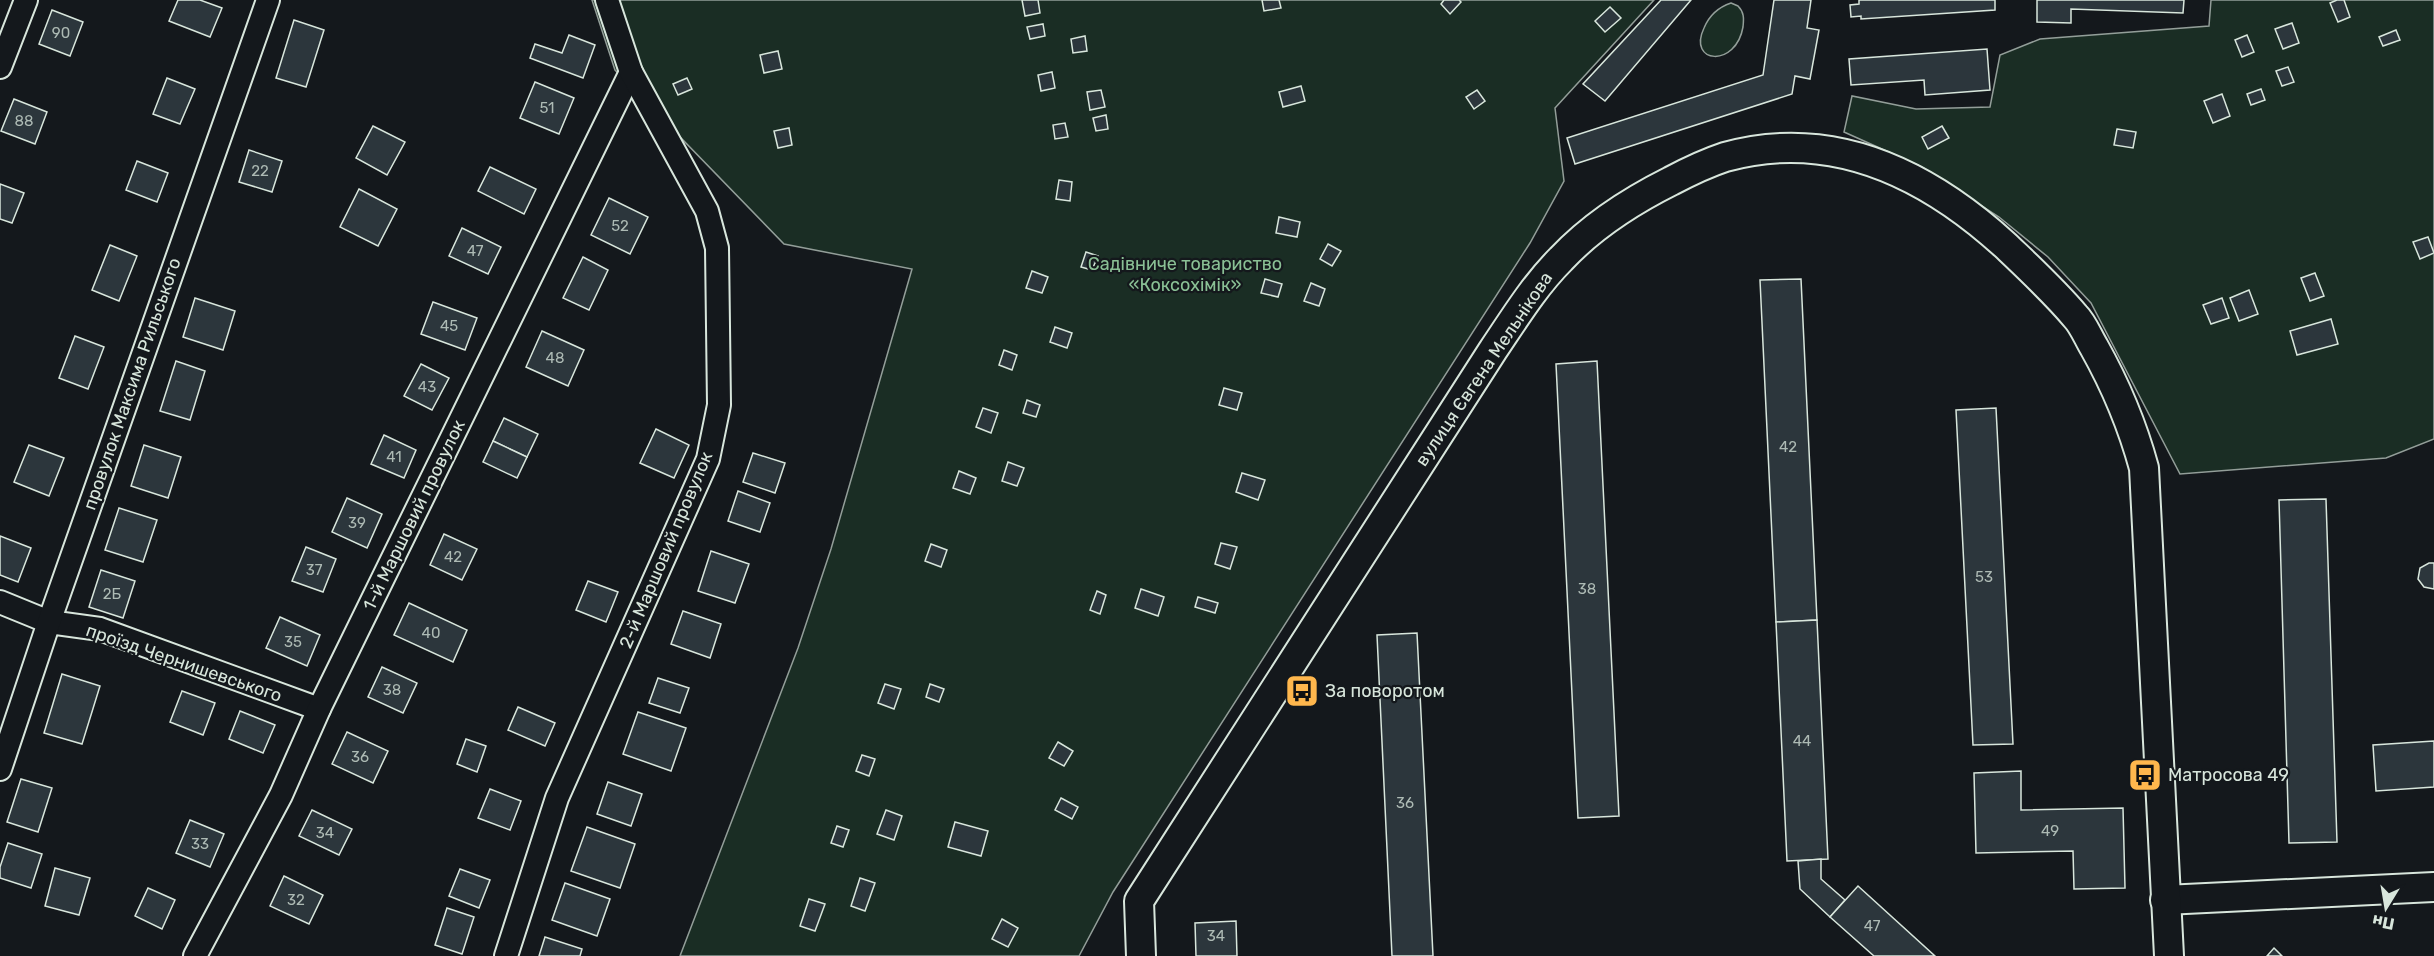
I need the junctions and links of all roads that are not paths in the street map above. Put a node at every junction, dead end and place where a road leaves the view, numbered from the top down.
1 (26, 0) edge
2 (268, 0) edge
3 (607, 0) edge
4 (0, 67) edge
5 (631, 72) junction
6 (0, 602) edge
7 (49, 622) junction
8 (319, 709) junction
9 (0, 769) edge
10 (2434, 886) edge
11 (2166, 900) junction
12 (195, 956) edge
13 (506, 956) edge
14 (1142, 956) edge
15 (2169, 956) edge

1 - 4 street
2 - 7 street, провулок Максима Рильського
3 - 5 street, 2-й Маршовий провулок
5 - 8 street, 1-й Маршовий провулок
5 - 13 street, 2-й Маршовий провулок
6 - 7 street, проїзд Чернишевського
7 - 8 street, проїзд Чернишевського
7 - 9 street, провулок Максима Рильського
8 - 12 street, 1-й Маршовий провулок
10 - 11 street
11 - 14 street, вулиця Євгена Мельнікова
11 - 15 street, вулиця Євгена Мельнікова

